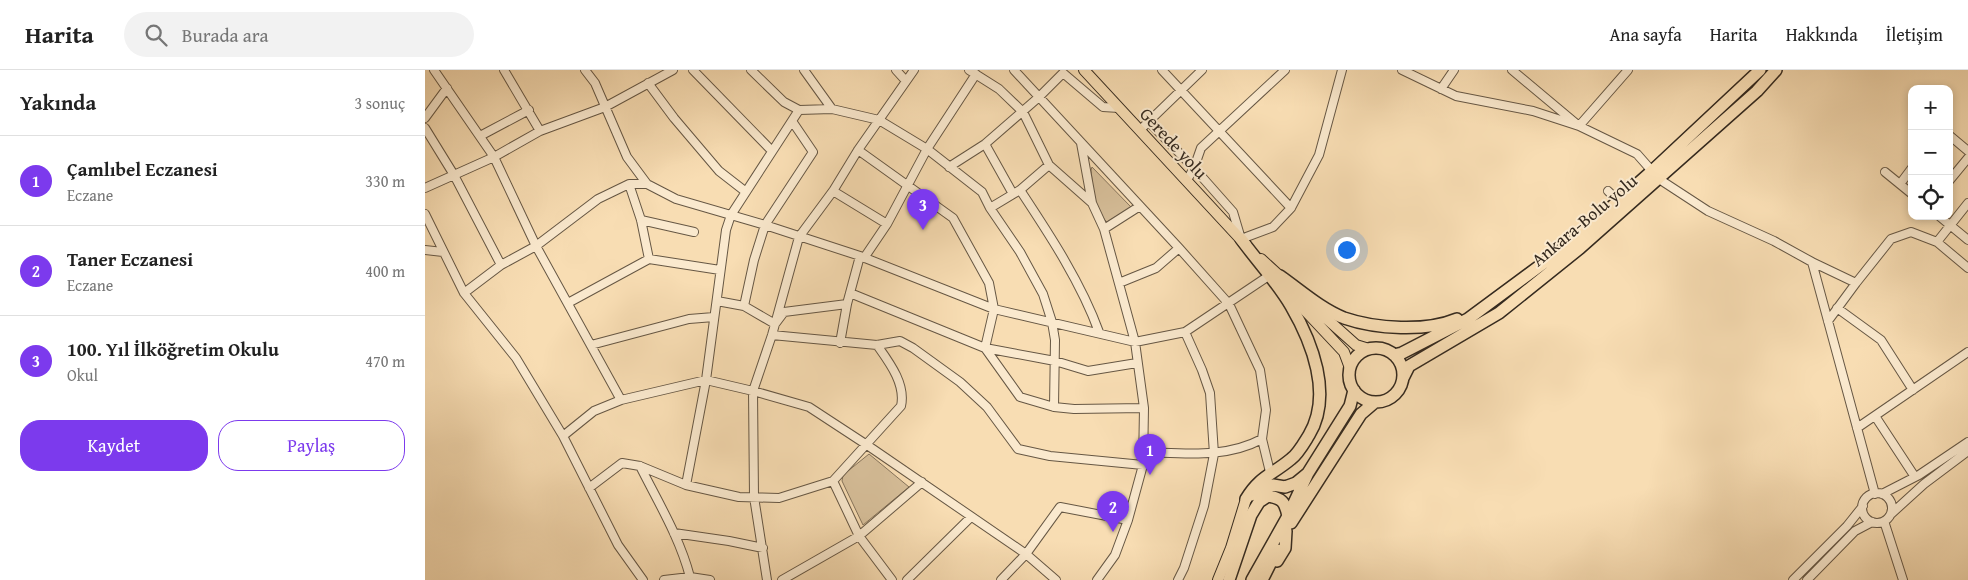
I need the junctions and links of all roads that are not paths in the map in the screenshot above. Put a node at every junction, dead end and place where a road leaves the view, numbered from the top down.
1 (504, 70) edge
2 (585, 70) edge
3 (673, 70) edge
4 (693, 70) edge
5 (751, 70) edge
6 (804, 70) edge
7 (896, 70) edge
8 (914, 70) edge
9 (1014, 70) edge
10 (1084, 70) edge
11 (1162, 70) edge
12 (1202, 70) edge
13 (1285, 70) edge
14 (1342, 70) edge
15 (1402, 70) edge
16 (1453, 70) edge
17 (1512, 70) edge
18 (1628, 70) edge
19 (1760, 70) edge
20 (1776, 70) edge
21 (436, 71) edge
22 (972, 72) edge
23 (907, 81) junction
24 (648, 83) junction
25 (447, 88) junction
26 (1441, 89) junction
27 (1181, 90) junction
28 (1039, 97) junction
29 (605, 107) junction
30 (1119, 108) junction
31 (832, 109) junction
32 (529, 110) junction
33 (799, 110) junction
34 (1023, 112) junction
35 (425, 118) edge
36 (879, 120) junction
37 (792, 121) junction
38 (1148, 121) junction
39 (1579, 126) junction
40 (425, 128) edge
41 (1140, 130) junction
42 (540, 131) junction
43 (1219, 131) junction
44 (480, 136) junction
45 (1953, 139) edge
46 (1081, 143) junction
47 (985, 144) junction
48 (927, 149) junction
49 (858, 150) junction
50 (1968, 150) edge
51 (772, 151) junction
52 (494, 157) junction
53 (1968, 158) edge
54 (1049, 165) junction
55 (949, 167) junction
56 (1194, 168) junction
57 (1885, 172) dead end
58 (1908, 173) edge
59 (454, 175) junction
60 (1656, 175) junction
61 (1953, 176) edge
62 (1187, 180) junction
63 (629, 184) junction
64 (647, 184) junction
65 (1900, 184) junction
66 (909, 185) junction
67 (425, 188) edge
68 (833, 191) junction
69 (1608, 191) dead end
70 (1908, 191) edge
71 (746, 192) junction
72 (1016, 192) junction
73 (1618, 201) junction
74 (1092, 203) junction
75 (1968, 203) edge
76 (1140, 206) junction
77 (990, 208) junction
78 (1291, 208) junction
79 (425, 214) edge
80 (731, 215) junction
81 (641, 220) junction
82 (1944, 220) edge
83 (887, 224) junction
84 (765, 225) junction
85 (1951, 225) junction
86 (1104, 229) junction
87 (694, 232) dead end
88 (799, 237) junction
89 (1241, 239) junction
90 (1968, 240) edge
91 (1937, 242) junction
92 (536, 246) junction
93 (1179, 248) junction
94 (425, 250) edge
95 (443, 252) junction
96 (862, 257) junction
97 (649, 259) junction
98 (1812, 262) junction
99 (501, 265) junction
100 (1968, 268) edge
101 (719, 270) junction
102 (1274, 275) junction
103 (1119, 283) junction
104 (1856, 283) junction
105 (464, 293) junction
106 (850, 293) junction
107 (717, 301) junction
108 (568, 303) junction
109 (847, 304) junction
110 (1229, 304) junction
111 (744, 306) junction
112 (1484, 308) junction
113 (1837, 308) junction
114 (994, 310) junction
115 (714, 318) junction
116 (1828, 321) junction
117 (1052, 322) junction
118 (775, 324) junction
119 (1099, 332) junction
120 (1185, 332) junction
121 (772, 334) junction
122 (1135, 342) junction
123 (840, 343) junction
124 (591, 345) junction
125 (877, 345) junction
126 (985, 348) junction
127 (1369, 349) junction
128 (1968, 352) edge
129 (1394, 355) junction
130 (1055, 361) junction
131 (1137, 363) junction
132 (1350, 368) junction
133 (1403, 378) junction
134 (706, 380) junction
135 (753, 390) junction
136 (1354, 390) junction
137 (1913, 390) junction
138 (621, 400) junction
139 (1375, 402) junction
140 (1054, 407) junction
141 (1144, 408) junction
142 (1875, 416) junction
143 (1857, 428) junction
144 (563, 436) junction
145 (1262, 439) junction
146 (1968, 442) edge
147 (867, 444) junction
148 (1968, 451) edge
149 (1143, 452) junction
150 (1214, 454) junction
151 (1143, 465) junction
152 (640, 466) junction
153 (1270, 472) junction
154 (1308, 473) junction
155 (1915, 477) junction
156 (833, 482) junction
157 (922, 482) junction
158 (686, 485) junction
159 (589, 488) junction
160 (1878, 494) junction
161 (754, 497) junction
162 (1246, 499) junction
163 (1863, 506) junction
164 (1891, 514) junction
165 (1288, 516) junction
166 (971, 517) junction
167 (1128, 520) junction
168 (1884, 521) junction
169 (1872, 522) junction
170 (1286, 531) junction
171 (673, 533) junction
172 (859, 536) junction
173 (763, 548) junction
174 (1026, 554) junction
175 (690, 576) junction
176 (643, 580) edge
177 (664, 580) edge
178 (710, 580) edge
179 (767, 580) edge
180 (782, 580) edge
181 (891, 580) edge
182 (907, 580) edge
183 (1001, 580) edge
184 (1056, 580) edge
185 (1097, 580) edge
186 (1178, 580) edge
187 (1218, 580) edge
188 (1229, 580) edge
189 (1252, 580) edge
190 (1262, 580) edge
191 (1267, 580) edge
192 (1793, 580) edge
193 (1807, 580) edge
194 (1903, 580) edge

1 - 32 street
2 - 29 street
3 - 24 street
4 - 51 street
5 - 33 street
6 - 31 street
7 - 23 street
8 - 23 street
9 - 28 street
10 - 30 main road, Gerede yolu
11 - 27 street
12 - 27 street
13 - 43 street
14 - 78 street
15 - 26 street
16 - 26 street
17 - 39 street
18 - 39 street
19 - 60 highway, Ankara-Bolu yolu
20 - 60 highway, Ankara-Bolu yolu
21 - 25 street
22 - 34 street
22 - 48 street
23 - 36 street
24 - 29 street
24 - 71 street
25 - 35 street
25 - 44 street
26 - 39 street
27 - 38 street
27 - 43 street
28 - 30 street
28 - 34 street
28 - 46 street
29 - 42 street
29 - 64 street
30 - 41 main road, Gerede yolu
31 - 33 street
31 - 36 street
32 - 42 street
32 - 44 street
33 - 37 street
34 - 47 street
34 - 54 street
36 - 48 street
36 - 49 street
37 - 51 street
37 - 84 street
38 - 41 street
38 - 56 street
39 - 60 street
40 - 59 street
41 - 62 main road, Gerede yolu
42 - 52 street
43 - 56 street
43 - 78 street
44 - 52 street
45 - 50 street
46 - 74 street
46 - 76 street
47 - 55 street
47 - 72 street
48 - 55 street
48 - 66 street
49 - 66 street
49 - 68 street
51 - 71 street
52 - 59 street
52 - 92 street
53 - 61 street
54 - 72 street
54 - 74 street
55 - 77 street
56 - 62 street
56 - 89 street
57 - 65 street
58 - 65 street
59 - 67 street
59 - 99 street
60 - 73 highway, Ankara-Bolu yolu
60 - 98 street
60 - 133 highway, Ankara-Bolu yolu
62 - 89 main road, Gerede yolu
63 - 64 street
63 - 81 street
63 - 92 street
64 - 80 street
65 - 70 street
66 - 83 street
66 - 114 street
68 - 83 street
68 - 88 street
69 - 73 street
71 - 80 street
72 - 77 street
72 - 119 street
73 - 112 highway, Ankara-Bolu yolu
74 - 86 street
75 - 85 street
76 - 86 street
76 - 93 street
77 - 117 street
78 - 89 street
79 - 95 street
80 - 84 street
80 - 101 street
81 - 87 street
81 - 97 street
82 - 85 street
83 - 96 street
84 - 88 street
84 - 111 street
85 - 90 street
85 - 91 street
86 - 103 street
88 - 96 street
88 - 118 street
89 - 102 highway
91 - 100 street
91 - 104 street
92 - 99 street
92 - 108 street
93 - 103 street
93 - 110 street
94 - 95 street
95 - 105 street
96 - 106 street
96 - 114 street
97 - 101 street
97 - 108 street
98 - 104 street
98 - 116 street
99 - 105 street
101 - 107 street
102 - 110 street
102 - 112 highway
102 - 127 main road
102 - 132 main road
102 - 153 highway
103 - 122 street
104 - 113 street
105 - 144 street
106 - 109 street
106 - 126 street
107 - 111 street
107 - 115 street
108 - 124 street
109 - 118 street
109 - 123 street
110 - 120 street
110 - 145 street
111 - 118 street
112 - 129 highway, Ankara-Bolu yolu
113 - 116 street
113 - 137 street
114 - 117 street
114 - 126 street
115 - 124 street
115 - 134 street
116 - 143 street
117 - 119 street
117 - 130 street
118 - 121 street
119 - 122 street
120 - 122 street
120 - 150 street
121 - 123 street
121 - 135 street
122 - 131 street
123 - 125 street
124 - 138 street
125 - 147 street
125 - 151 street
126 - 130 street
126 - 140 street
127 - 129 highway
127 - 132 highway
128 - 137 street
129 - 133 highway
130 - 131 street
130 - 140 street
131 - 141 street
132 - 136 highway
133 - 139 highway
134 - 135 street
134 - 138 street
134 - 158 street
135 - 147 street
135 - 161 street
136 - 139 highway
136 - 154 highway
137 - 142 street
138 - 144 street
139 - 170 highway
140 - 141 street
141 - 149 street
142 - 143 street
142 - 155 street
143 - 160 street
144 - 159 street
145 - 150 street
145 - 153 street
146 - 155 street
147 - 156 street
147 - 157 street
148 - 164 street
149 - 150 street
149 - 151 street
150 - 186 street
151 - 167 street
152 - 158 street
152 - 159 street
152 - 171 street
153 - 162 highway
154 - 162 highway
154 - 165 highway
155 - 160 street
156 - 161 street
156 - 172 street
157 - 166 street
157 - 172 street
158 - 161 street
159 - 176 street
160 - 163 street
160 - 164 street
161 - 173 street
162 - 187 main road
163 - 169 street
163 - 192 street
164 - 168 street
165 - 188 highway
165 - 189 highway
166 - 174 street
166 - 182 street
167 - 174 street
167 - 185 street
168 - 169 street
168 - 194 street
169 - 193 street
170 - 190 highway
170 - 191 highway
171 - 173 street
171 - 175 street
172 - 180 street
172 - 181 street
173 - 179 street
174 - 183 street
174 - 184 street
175 - 177 street
175 - 178 street

